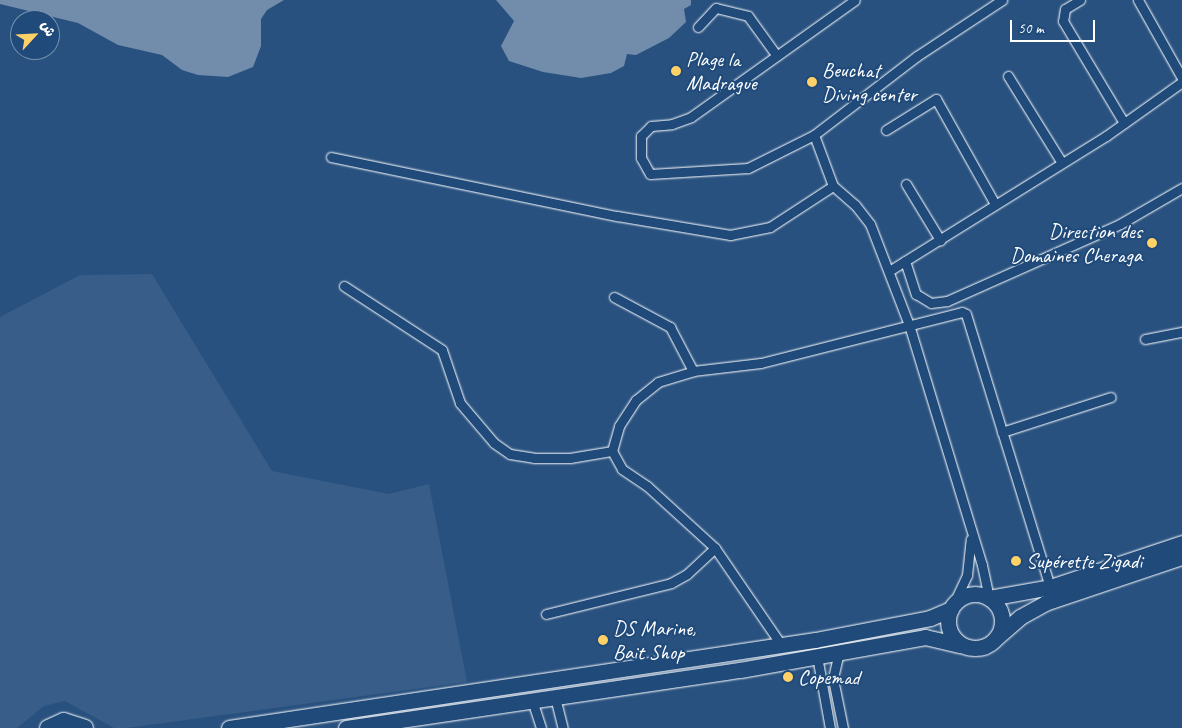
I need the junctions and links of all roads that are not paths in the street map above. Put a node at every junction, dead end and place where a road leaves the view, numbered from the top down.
1 (855, 0) edge
2 (1002, 0) edge
3 (1080, 0) edge
4 (1138, 0) edge
5 (698, 27) dead end
6 (777, 56) junction
7 (1008, 76) dead end
8 (1182, 80) edge
9 (1124, 123) junction
10 (886, 130) dead end
11 (814, 135) junction
12 (331, 157) dead end
13 (1062, 163) junction
14 (906, 184) dead end
15 (833, 186) junction
16 (1182, 188) edge
17 (995, 204) junction
18 (940, 240) junction
19 (905, 261) junction
20 (889, 271) junction
21 (344, 286) dead end
22 (614, 297) dead end
23 (909, 325) junction
24 (1182, 332) edge
25 (1145, 339) dead end
26 (692, 370) junction
27 (1111, 397) dead end
28 (1002, 432) junction
29 (612, 451) junction
30 (970, 529) junction
31 (1182, 543) edge
32 (715, 548) junction
33 (1182, 557) edge
34 (1050, 587) junction
35 (989, 598) junction
36 (952, 606) junction
37 (546, 614) dead end
38 (996, 638) junction
39 (961, 645) junction
40 (782, 646) junction
41 (839, 652) junction
42 (817, 656) junction
43 (555, 696) junction
44 (532, 700) junction
45 (48, 728) edge
46 (84, 728) edge
47 (229, 728) edge
48 (346, 728) edge
49 (541, 728) edge
50 (563, 728) edge
51 (830, 728) edge
52 (843, 728) edge

1 - 6 street
2 - 11 street
3 - 9 street
4 - 8 street
5 - 6 street
6 - 11 street
7 - 13 street
8 - 9 street
9 - 13 street
10 - 17 street
11 - 15 street
12 - 15 street
13 - 17 street
14 - 18 street
15 - 20 street
16 - 19 street
17 - 18 street
18 - 19 street
19 - 20 street
20 - 23 street
21 - 29 street
22 - 26 street
23 - 26 street
23 - 28 street
23 - 30 street
24 - 25 street
26 - 29 street
27 - 28 street
28 - 34 street
29 - 32 street
30 - 35 street
30 - 36 street
31 - 34 main road
32 - 37 street
32 - 40 street
33 - 38 main road
34 - 35 main road
35 - 36 main road
35 - 38 main road
36 - 39 main road
36 - 40 main road
38 - 39 main road
39 - 41 main road
40 - 47 main road
41 - 42 main road
41 - 52 street
42 - 43 main road
42 - 51 street
43 - 44 main road
43 - 50 street
44 - 48 main road
44 - 49 street
45 - 46 highway

